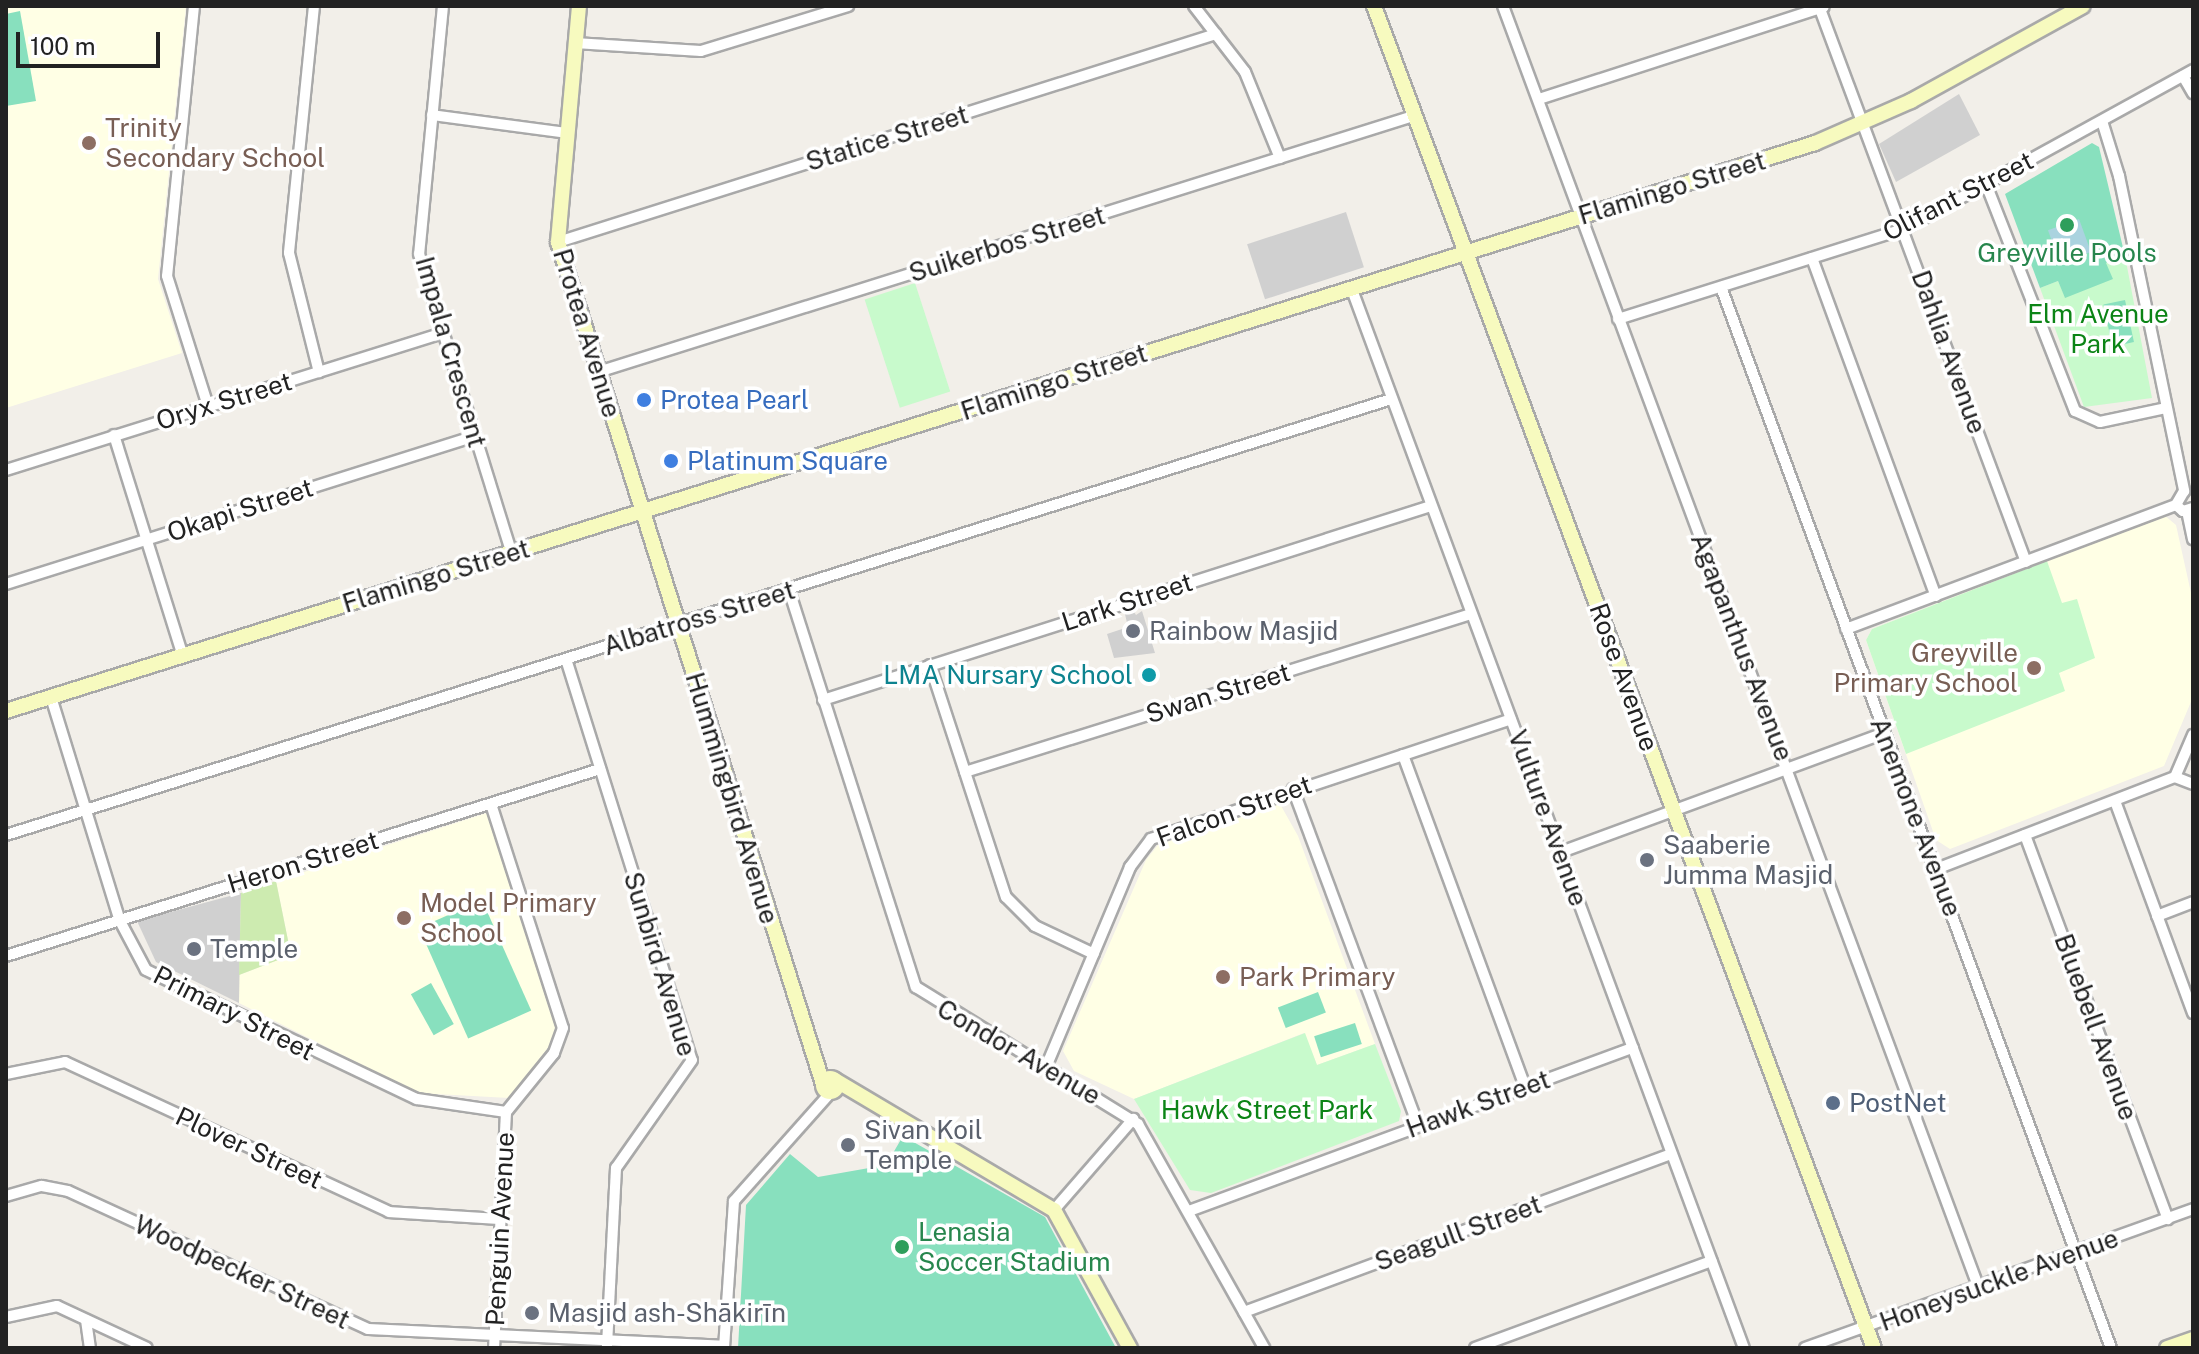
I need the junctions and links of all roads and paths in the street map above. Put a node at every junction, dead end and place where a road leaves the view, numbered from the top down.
1 (194, 6) edge
2 (314, 6) edge
3 (443, 6) edge
4 (579, 6) edge
5 (848, 6) edge
6 (1194, 6) edge
7 (1374, 6) edge
8 (1503, 6) edge
9 (2083, 6) edge
10 (1822, 7) edge
11 (1216, 34) junction
12 (575, 43) junction
13 (2188, 73) edge
14 (2193, 93) edge
15 (1539, 99) junction
16 (432, 115) junction
17 (1416, 115) junction
18 (2102, 121) junction
19 (1864, 124) junction
20 (567, 133) junction
21 (1280, 158) junction
22 (1986, 184) junction
23 (1581, 217) junction
24 (1904, 229) junction
25 (558, 242) junction
26 (1465, 249) junction
27 (1812, 258) junction
28 (1351, 287) junction
29 (1721, 287) junction
30 (1618, 319) junction
31 (442, 333) junction
32 (319, 372) junction
33 (598, 372) junction
34 (1391, 399) junction
35 (208, 406) junction
36 (2166, 408) junction
37 (114, 435) junction
38 (475, 436) junction
39 (6, 470) edge
40 (2189, 492) edge
41 (2176, 505) junction
42 (1431, 506) junction
43 (2190, 510) edge
44 (644, 512) junction
45 (2193, 539) edge
46 (148, 540) junction
47 (511, 551) junction
48 (2026, 562) junction
49 (6, 584) edge
50 (789, 590) junction
51 (1936, 596) junction
52 (1471, 614) junction
53 (678, 624) junction
54 (1846, 629) junction
55 (183, 656) junction
56 (566, 659) junction
57 (930, 665) junction
58 (51, 697) junction
59 (823, 700) junction
60 (6, 711) edge
61 (1511, 719) junction
62 (1884, 733) junction
63 (2193, 735) edge
64 (1403, 755) junction
65 (1787, 768) junction
66 (600, 769) junction
67 (965, 772) junction
68 (2175, 777) junction
69 (2193, 784) edge
70 (1293, 789) junction
71 (2115, 801) junction
72 (491, 804) junction
73 (86, 810) junction
74 (1674, 811) junction
75 (6, 835) edge
76 (2025, 835) junction
77 (1561, 852) junction
78 (1936, 869) junction
79 (2193, 902) edge
80 (2157, 916) junction
81 (120, 921) junction
82 (1094, 954) junction
83 (6, 956) edge
84 (2192, 1008) edge
85 (1633, 1048) junction
86 (1046, 1067) junction
87 (6, 1074) edge
88 (830, 1085) junction
89 (1525, 1086) junction
90 (506, 1112) junction
91 (1133, 1119) junction
92 (1418, 1126) junction
93 (1671, 1154) junction
94 (6, 1196) edge
95 (2193, 1209) edge
96 (1054, 1210) junction
97 (1189, 1211) junction
98 (498, 1219) junction
99 (2168, 1219) junction
100 (2078, 1252) junction
101 (1711, 1261) junction
102 (1979, 1289) junction
103 (1244, 1312) junction
104 (6, 1317) edge
105 (86, 1320) junction
106 (1866, 1327) junction
107 (494, 1336) junction
108 (2193, 1339) edge
109 (608, 1344) edge
110 (724, 1347) edge
111 (90, 1348) edge
112 (147, 1348) edge
113 (494, 1348) edge
114 (1130, 1348) edge
115 (1264, 1348) edge
116 (1475, 1348) edge
117 (1744, 1348) edge
118 (1805, 1348) edge
119 (1874, 1348) edge
120 (2111, 1348) edge
121 (2167, 1348) edge

1 - 35 street
2 - 32 street
3 - 16 street, Impala Crescent
4 - 12 street, Protea Avenue
5 - 12 street
6 - 11 street
7 - 17 street, Rose Avenue
8 - 15 street, Agapanthus Avenue
9 - 19 street, Flamingo Street
10 - 15 street
10 - 19 street, Dahlia Avenue
11 - 21 street
11 - 25 street, Statice Street
12 - 20 street, Protea Avenue
13 - 14 street
13 - 18 street, Olifant Street
15 - 23 street, Agapanthus Avenue
16 - 20 street
16 - 31 street, Impala Crescent
17 - 21 street, Suikerbos Street
17 - 26 street, Rose Avenue
18 - 22 street, Olifant Street
18 - 36 street
19 - 23 street, Flamingo Street
19 - 24 street, Dahlia Avenue
20 - 25 street, Protea Avenue
21 - 33 street, Suikerbos Street
22 - 24 street, Olifant Street
22 - 36 street
23 - 26 street, Flamingo Street
23 - 30 street, Agapanthus Avenue
24 - 27 street, Olifant Street
24 - 48 street, Dahlia Avenue
25 - 33 street, Protea Avenue
26 - 28 street, Flamingo Street
26 - 74 street, Rose Avenue
27 - 29 street, Olifant Street
27 - 51 street
28 - 34 street, Vulture Avenue
28 - 44 street, Flamingo Street
29 - 30 street, Olifant Street
29 - 54 street, Anemone Avenue
30 - 65 street, Agapanthus Avenue
31 - 32 street, Oryx Street
31 - 38 street, Impala Crescent
32 - 35 street, Oryx Street
33 - 44 street, Protea Avenue
34 - 42 street, Vulture Avenue
34 - 50 street, Albatross Street
35 - 37 street, Oryx Street
36 - 40 street
37 - 39 street, Oryx Street
37 - 46 street
38 - 46 street, Okapi Street
38 - 47 street, Impala Crescent
40 - 41 street
41 - 43 street
41 - 48 street
42 - 52 street, Vulture Avenue
42 - 57 street, Lark Street
43 - 45 street
44 - 47 street, Flamingo Street
44 - 53 street, Hummingbird Avenue
46 - 49 street, Okapi Street
46 - 55 street
47 - 55 street, Flamingo Street
48 - 51 street
50 - 53 street, Albatross Street
50 - 59 street, Condor Avenue
51 - 54 street
52 - 61 street, Vulture Avenue
52 - 67 street, Swan Street
53 - 56 street, Albatross Street
53 - 88 street, Hummingbird Avenue
54 - 62 street, Anemone Avenue
55 - 58 street, Flamingo Street
56 - 66 street, Sunbird Avenue
56 - 73 street, Albatross Street
57 - 59 street, Lark Street
57 - 67 street
58 - 60 street, Flamingo Street
58 - 73 street, Primary Street
59 - 86 street, Condor Avenue
61 - 64 street, Falcon Street
61 - 77 street, Vulture Avenue
62 - 65 street
62 - 78 street, Anemone Avenue
63 - 68 street
64 - 70 street, Falcon Street
64 - 89 street
65 - 74 street
65 - 102 street, Agapanthus Avenue
66 - 72 street, Heron Street
66 - 109 street, Sunbird Avenue
67 - 82 street
68 - 69 street
68 - 71 street
70 - 82 street, Falcon Street
70 - 92 street
71 - 76 street
71 - 80 street
72 - 81 street, Heron Street
72 - 90 street, Penguin Avenue
73 - 75 street, Albatross Street
73 - 81 street, Primary Street
74 - 77 street
74 - 106 street, Rose Avenue
76 - 78 street
76 - 99 street, Bluebell Avenue
77 - 85 street, Vulture Avenue
78 - 100 street, Anemone Avenue
79 - 80 street
80 - 84 street
81 - 83 street, Heron Street
81 - 90 street, Primary Street
82 - 86 street, Falcon Street
85 - 89 street, Hawk Street
85 - 93 street, Vulture Avenue
86 - 91 street, Condor Avenue
87 - 98 street, Plover Street
88 - 96 street
88 - 110 street
89 - 92 street, Hawk Street
90 - 98 street, Penguin Avenue
91 - 96 street
91 - 97 street, Condor Avenue
92 - 97 street, Hawk Street
93 - 101 street, Vulture Avenue
93 - 103 street, Seagull Street
94 - 107 street, Woodpecker Street
95 - 99 street, Honeysuckle Avenue
96 - 114 street
97 - 103 street, Condor Avenue
98 - 107 street, Penguin Avenue
99 - 100 street, Honeysuckle Avenue
100 - 102 street, Honeysuckle Avenue
100 - 120 street, Anemone Avenue
101 - 116 street
101 - 117 street, Vulture Avenue
102 - 106 street, Honeysuckle Avenue
103 - 115 street, Condor Avenue
104 - 105 street
105 - 111 street
105 - 112 street
106 - 118 street, Honeysuckle Avenue
106 - 119 street, Rose Avenue
107 - 109 street, Woodpecker Street
107 - 113 street, Penguin Avenue
108 - 121 street
109 - 110 street, Woodpecker Street

